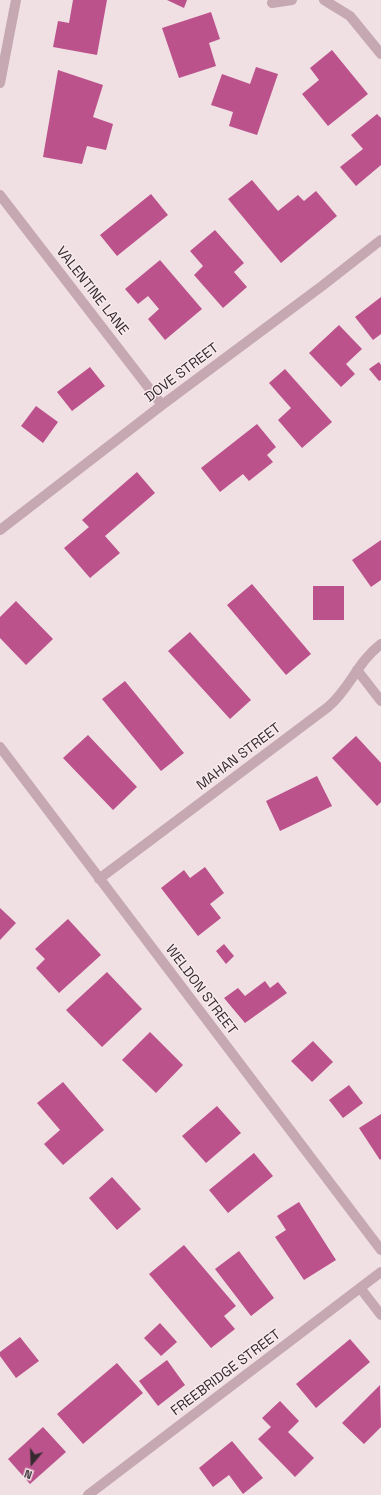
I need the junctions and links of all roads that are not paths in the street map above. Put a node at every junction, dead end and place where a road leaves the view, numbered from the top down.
1 (16, 0) edge
2 (292, 0) edge
3 (324, 0) edge
4 (272, 2) dead end
5 (381, 54) edge
6 (0, 83) edge
7 (0, 195) edge
8 (381, 240) edge
9 (162, 405) junction
10 (0, 530) edge
11 (381, 644) edge
12 (357, 670) junction
13 (381, 701) edge
14 (0, 747) edge
15 (99, 879) junction
16 (381, 1250) edge
17 (381, 1272) edge
18 (361, 1289) junction
19 (381, 1315) edge
20 (88, 1495) edge

1 - 6 street
2 - 4 street
3 - 5 street
7 - 9 street, VALENTINE LANE
8 - 9 street, DOVE STREET
9 - 10 street, DOVE STREET
11 - 12 street, MAHAN STREET
12 - 13 street
12 - 15 street, MAHAN STREET
14 - 15 street, WELDON STREET
15 - 16 street, WELDON STREET
17 - 18 street, FREEBRIDGE STREET
18 - 19 street
18 - 20 street, FREEBRIDGE STREET

